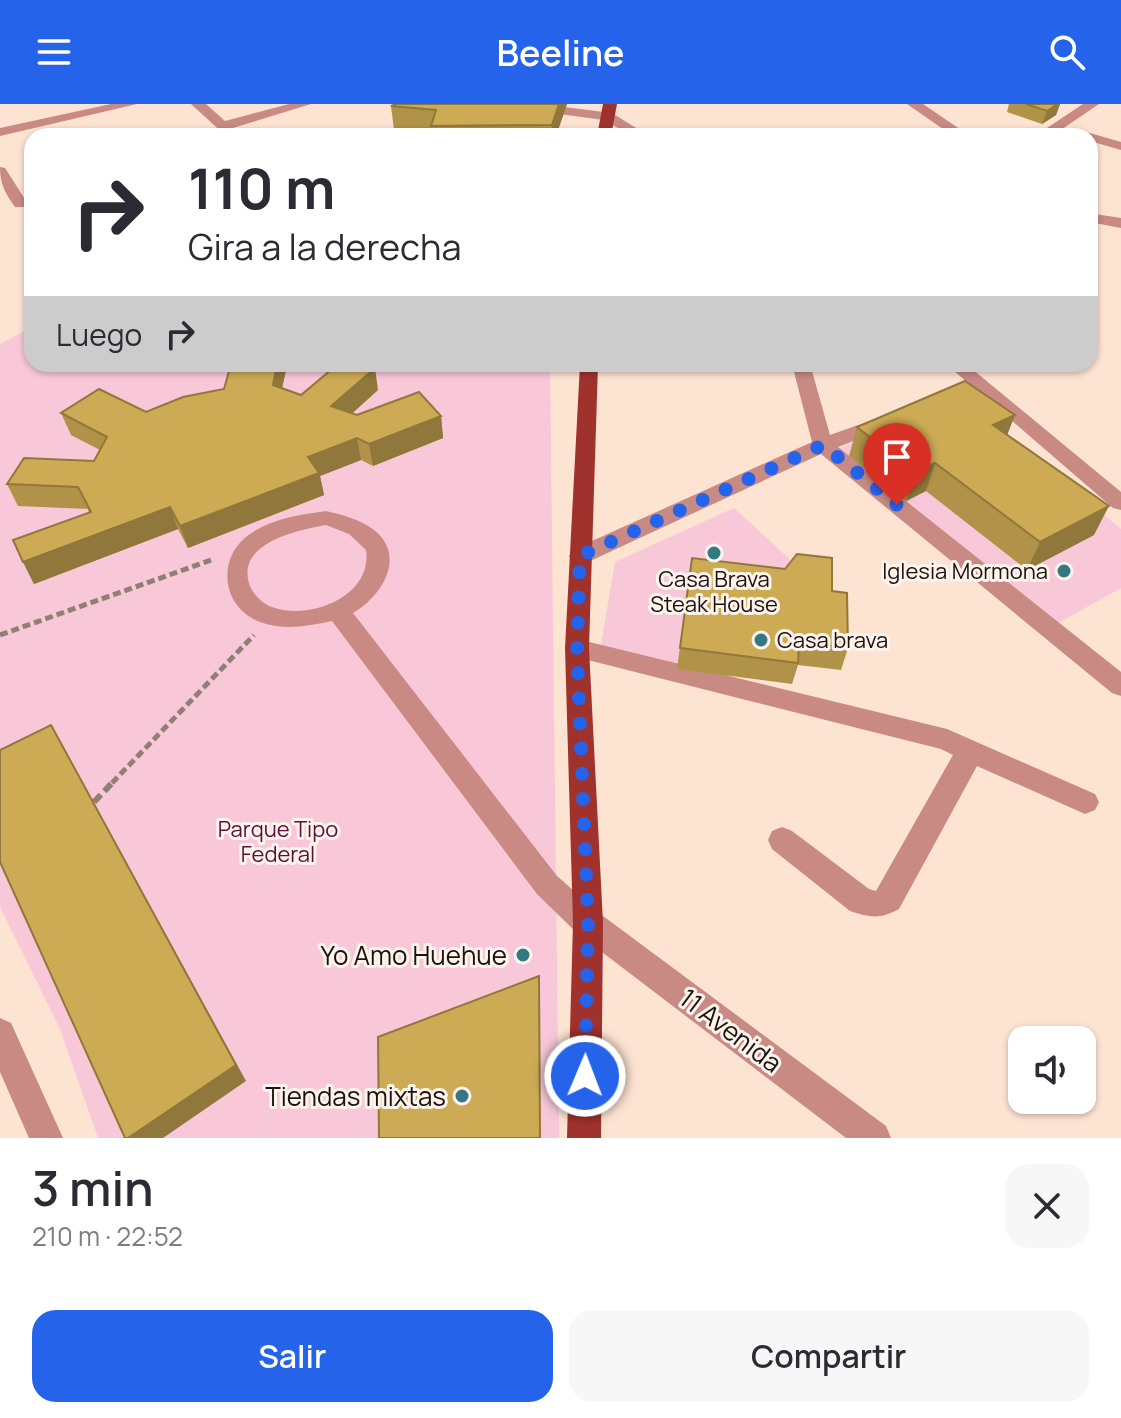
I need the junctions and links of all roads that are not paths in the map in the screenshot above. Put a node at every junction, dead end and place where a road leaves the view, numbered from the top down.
1 (130, 104) edge
2 (198, 104) edge
3 (304, 104) edge
4 (914, 104) edge
5 (1092, 104) edge
6 (562, 108) edge
7 (609, 110) edge
8 (548, 118) edge
9 (1056, 127) joint
10 (226, 128) edge
11 (237, 128) edge
12 (632, 128) edge
13 (951, 128) edge
14 (1060, 128) edge
15 (0, 132) edge
16 (1098, 139) edge
17 (1121, 146) edge
18 (0, 171) edge
19 (24, 200) edge
20 (24, 203) edge
21 (0, 209) edge
22 (1098, 220) edge
23 (1121, 223) edge
24 (589, 372) edge
25 (803, 372) edge
26 (964, 372) edge
27 (981, 386) junction
28 (953, 397) edge
29 (909, 413) edge
30 (823, 445) junction
31 (1121, 503) edge
32 (580, 556) junction
33 (338, 611) junction
34 (577, 648) junction
35 (1121, 686) edge
36 (968, 750) junction
37 (1085, 802) dead end
38 (782, 840) dead end
39 (588, 923) junction
40 (0, 1034) edge
41 (46, 1138) edge
42 (584, 1138) edge
43 (874, 1138) edge

1 - 15 street
2 - 10 street
3 - 11 street
4 - 13 street
5 - 9 street
6 - 7 street
6 - 8 street
7 - 12 street
9 - 14 street
16 - 17 street
18 - 19 street
20 - 21 street
22 - 23 street
24 - 32 main road
25 - 30 street
26 - 27 street
27 - 28 street
27 - 31 street
29 - 30 street
30 - 32 street
30 - 35 street
32 - 34 main road
33 - 33 street
33 - 39 street, 11 Avenida
34 - 36 street
34 - 39 main road
36 - 37 street
36 - 38 street
39 - 42 main road
39 - 43 street, 11 Avenida
40 - 41 street

